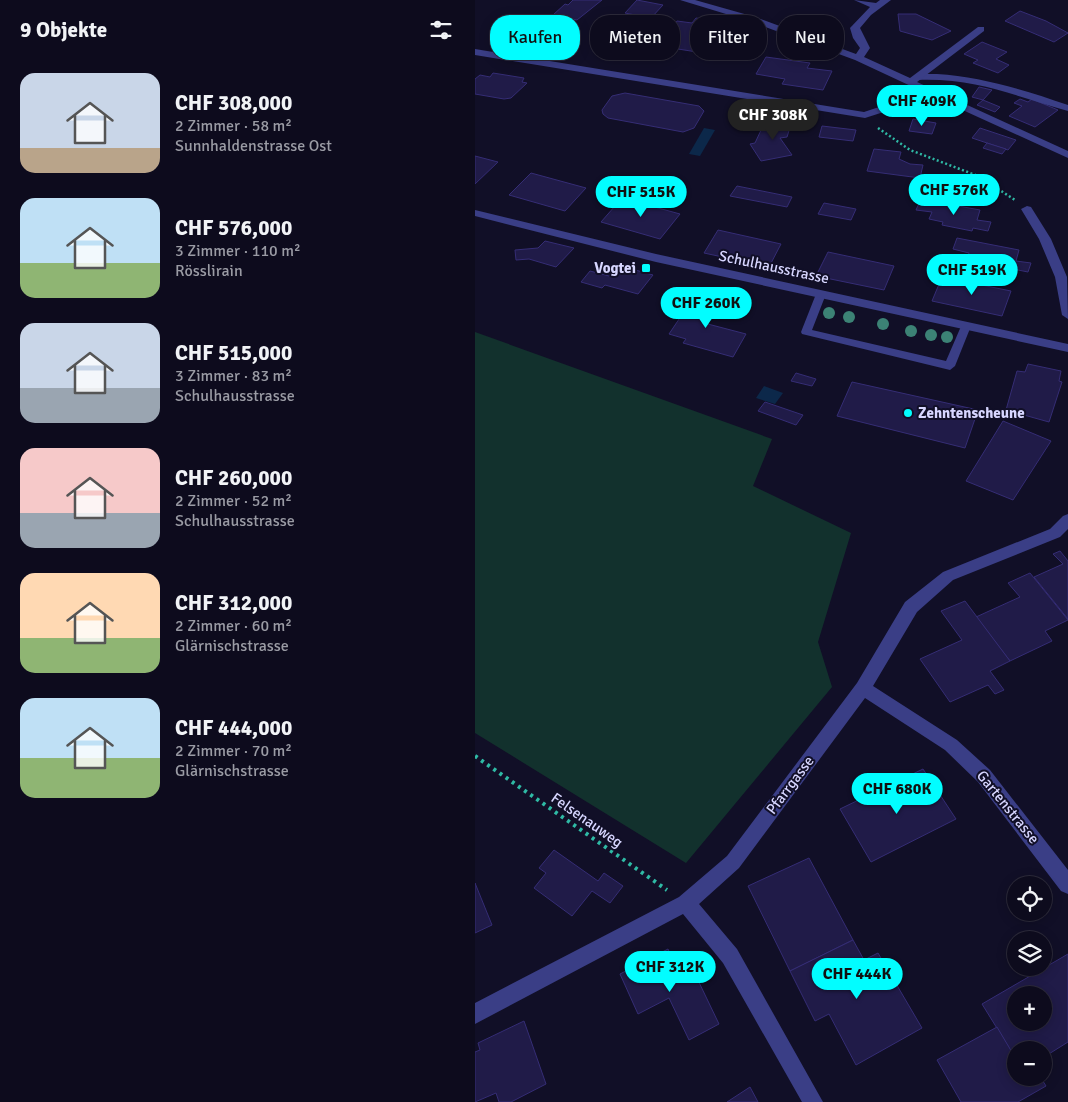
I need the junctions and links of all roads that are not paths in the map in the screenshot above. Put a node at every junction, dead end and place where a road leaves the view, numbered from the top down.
1 (685, 0) edge
2 (859, 0) edge
3 (886, 0) edge
4 (877, 6) junction
5 (981, 29) dead end
6 (475, 52) edge
7 (858, 58) junction
8 (915, 79) junction
9 (924, 87) junction
10 (1068, 108) edge
11 (1068, 155) edge
12 (1027, 209) road end
13 (475, 213) edge
14 (821, 294) junction
15 (1068, 316) edge
16 (966, 326) junction
17 (1068, 348) edge
18 (1068, 520) edge
19 (863, 688) junction
20 (1068, 885) edge
21 (686, 903) junction
22 (475, 1014) edge
23 (813, 1102) edge

1 - 7 street
2 - 4 street
3 - 4 street
4 - 7 street
5 - 8 street
6 - 9 street
7 - 8 street
8 - 9 street
8 - 10 lane
9 - 11 street
12 - 15 street
13 - 14 street, Schulhausstrasse
14 - 16 street, Schulhausstrasse
14 - 16 lane
16 - 17 street, Schulhausstrasse
18 - 19 street, Pfarrgasse
19 - 20 street, Gartenstrasse
19 - 21 street, Pfarrgasse
21 - 22 street, Pfarrgasse
21 - 23 street

